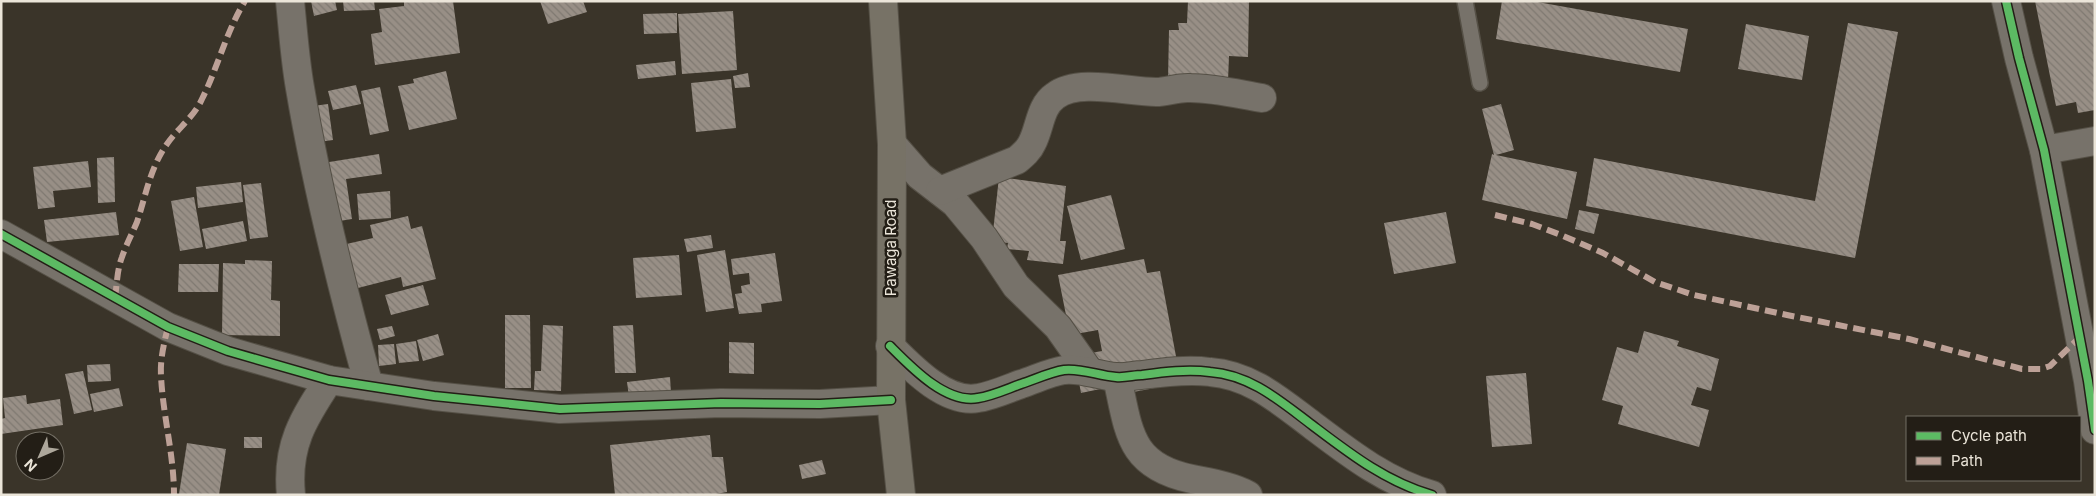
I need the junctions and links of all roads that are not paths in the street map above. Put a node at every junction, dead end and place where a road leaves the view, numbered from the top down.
1 (290, 1) edge
2 (884, 1) edge
3 (1465, 1) edge
4 (2006, 1) edge
5 (1480, 83) dead end
6 (1262, 98) dead end
7 (2095, 141) edge
8 (892, 144) junction
9 (2044, 150) junction
10 (940, 191) junction
11 (1, 234) edge
12 (890, 346) junction
13 (1089, 372) junction
14 (1117, 377) junction
15 (330, 380) junction
16 (369, 386) junction
17 (890, 400) junction
18 (2095, 430) edge
19 (291, 495) edge
20 (900, 495) edge
21 (1248, 495) edge
22 (1432, 495) edge

1 - 16 street
2 - 8 main road, Pawaga Road
3 - 5 lane
4 - 9 street
6 - 10 street
7 - 9 street
8 - 10 street
8 - 12 main road, Pawaga Road
9 - 18 street
10 - 13 street
11 - 15 street
12 - 13 street
12 - 17 main road, Pawaga Road
13 - 14 street
14 - 21 street
14 - 22 street
15 - 16 street
15 - 19 street
16 - 17 street
17 - 20 main road, Pawaga Road

